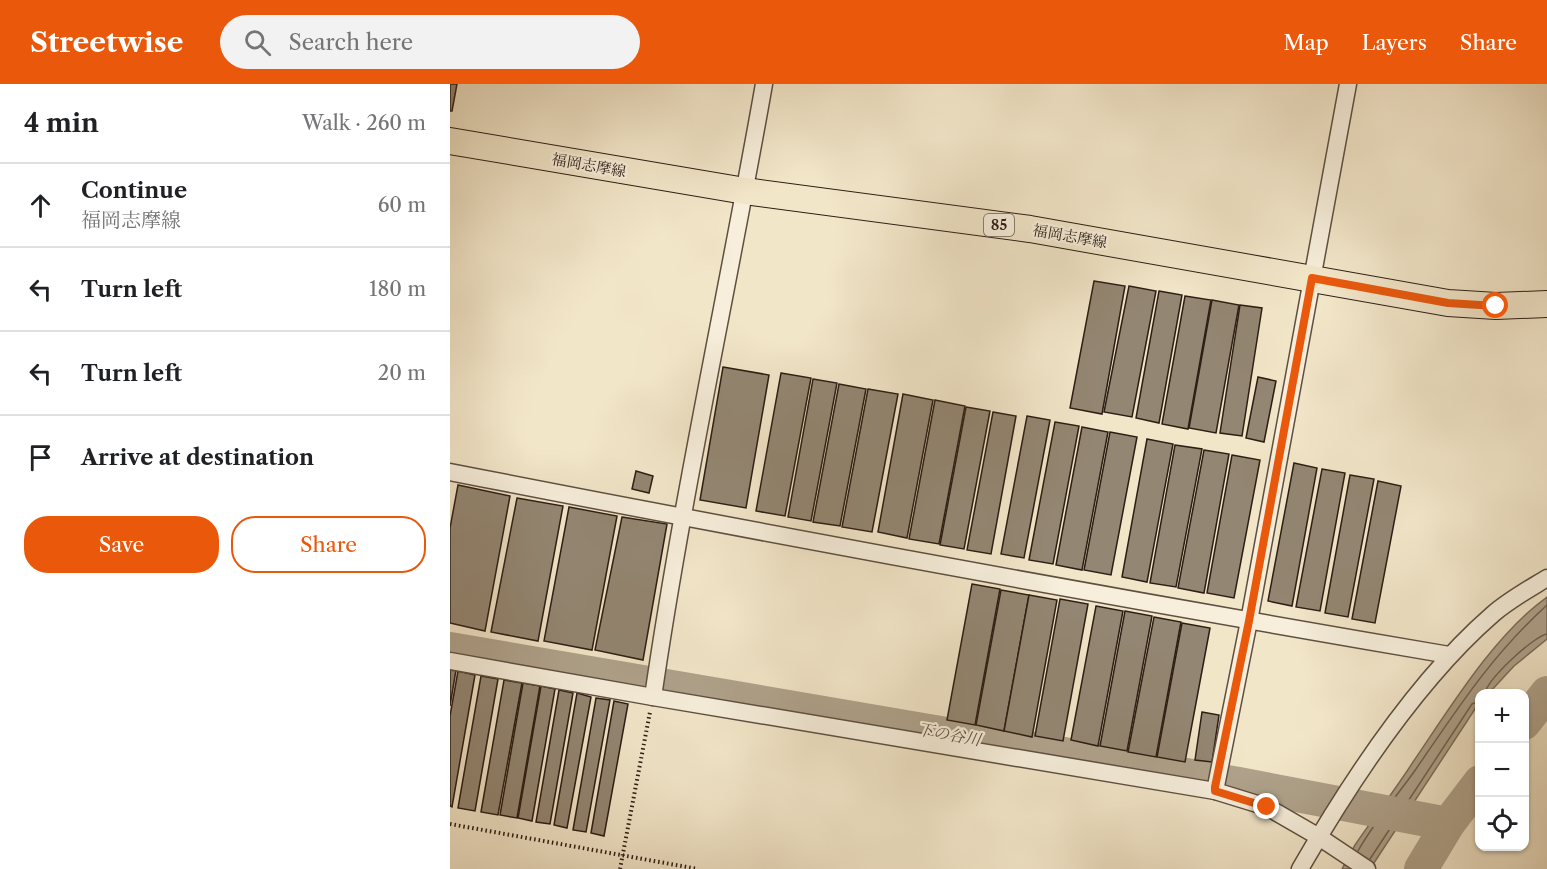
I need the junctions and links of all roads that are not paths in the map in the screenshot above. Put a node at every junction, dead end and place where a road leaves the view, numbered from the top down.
1 (764, 84) edge
2 (1348, 84) edge
3 (450, 141) edge
4 (745, 191) junction
5 (1312, 278) junction
6 (1547, 304) edge
7 (450, 472) edge
8 (681, 517) junction
9 (1547, 578) edge
10 (1249, 621) junction
11 (1449, 656) junction
12 (450, 661) edge
13 (653, 697) junction
14 (1216, 783) junction
15 (1324, 840) junction
16 (1300, 869) edge
17 (1367, 869) edge

1 - 4 street
2 - 5 street
3 - 4 main road, 福岡志摩線 / 85
4 - 5 main road, 福岡志摩線 / 85
4 - 8 street
5 - 6 main road, 福岡志摩線 / 85
5 - 10 street
7 - 8 street
8 - 10 street
8 - 13 street
9 - 11 street
10 - 11 street
10 - 14 street
11 - 15 street
12 - 13 street
13 - 14 street
14 - 15 street
15 - 16 street
15 - 17 street

